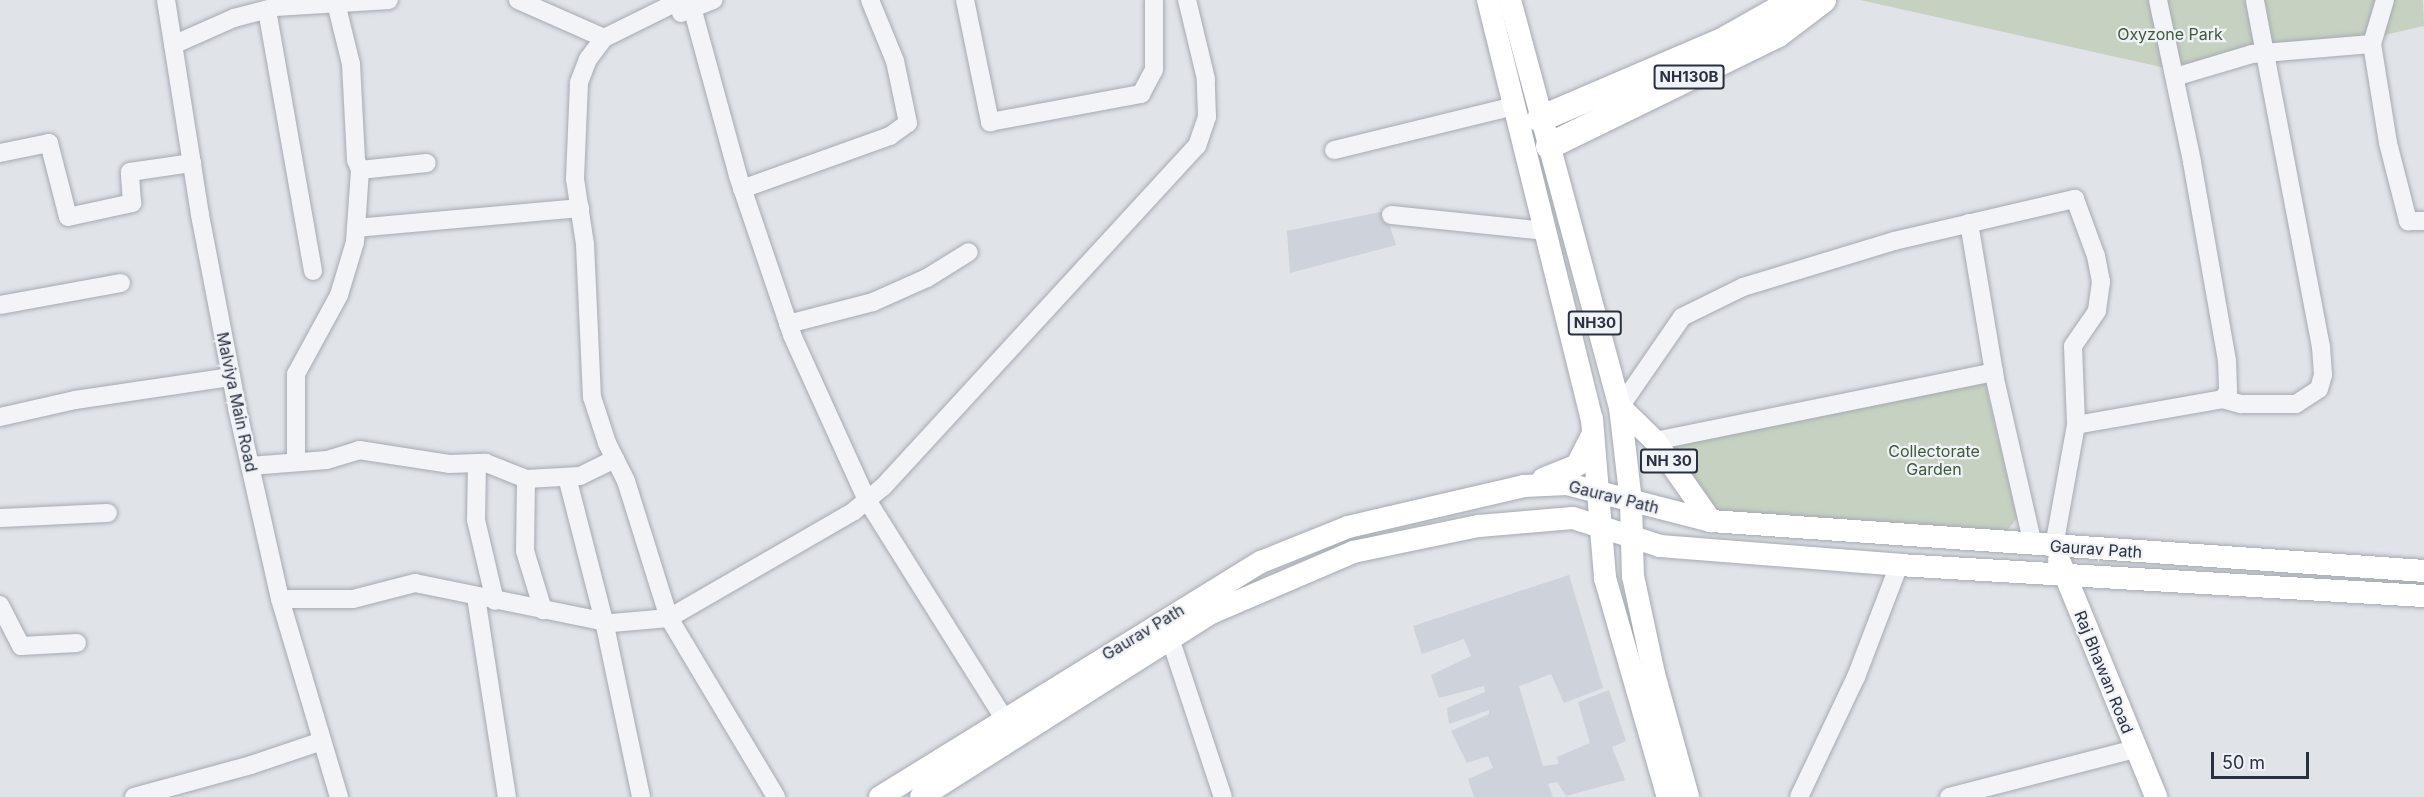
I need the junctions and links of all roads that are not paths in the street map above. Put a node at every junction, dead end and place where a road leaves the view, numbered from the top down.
1 (166, 0) edge
2 (389, 0) edge
3 (518, 0) edge
4 (713, 0) edge
5 (870, 0) edge
6 (965, 0) edge
7 (1154, 0) edge
8 (1187, 0) edge
9 (1488, 0) edge
10 (1510, 0) edge
11 (1795, 0) edge
12 (1823, 0) edge
13 (2158, 0) edge
14 (2255, 0) edge
15 (2385, 0) edge
16 (336, 3) junction
17 (688, 4) edge
18 (267, 10) junction
19 (604, 38) junction
20 (2372, 44) junction
21 (173, 45) junction
22 (2265, 52) junction
23 (2175, 77) junction
24 (1514, 106) junction
25 (1540, 119) junction
26 (1549, 146) junction
27 (1334, 150) dead end
28 (0, 153) edge
29 (427, 162) dead end
30 (192, 163) junction
31 (360, 170) junction
32 (742, 189) junction
33 (580, 208) junction
34 (1391, 215) dead end
35 (2424, 221) edge
36 (1969, 223) junction
37 (356, 228) junction
38 (1546, 231) junction
39 (969, 252) dead end
40 (313, 271) dead end
41 (121, 283) dead end
42 (0, 305) edge
43 (788, 324) junction
44 (1994, 372) junction
45 (231, 377) junction
46 (2223, 399) junction
47 (1620, 407) junction
48 (0, 417) edge
49 (2076, 425) junction
50 (1593, 433) junction
51 (1655, 441) junction
52 (615, 459) junction
53 (296, 462) junction
54 (477, 463) junction
55 (250, 465) junction
56 (567, 477) junction
57 (526, 479) junction
58 (1524, 486) junction
59 (1600, 493) junction
60 (867, 500) junction
61 (1631, 502) junction
62 (108, 513) dead end
63 (0, 518) edge
64 (1711, 521) junction
65 (1601, 529) junction
66 (1632, 538) junction
67 (2044, 545) junction
68 (1899, 565) junction
69 (2063, 572) junction
70 (2424, 572) edge
71 (2424, 596) edge
72 (476, 597) junction
73 (280, 599) junction
74 (495, 601) junction
75 (0, 605) edge
76 (543, 610) junction
77 (669, 618) junction
78 (604, 621) junction
79 (1167, 628) junction
80 (77, 643) dead end
81 (1004, 718) junction
82 (322, 741) junction
83 (2135, 749) junction
84 (929, 795) edge
85 (134, 797) edge
86 (339, 797) edge
87 (507, 797) edge
88 (641, 797) edge
89 (776, 797) edge
90 (880, 797) edge
91 (1223, 797) edge
92 (1668, 797) edge
93 (1689, 797) edge
94 (1799, 797) edge
95 (1950, 797) edge
96 (2156, 797) edge

1 - 21 street, Malviya Main Road
2 - 16 street
3 - 19 street
4 - 17 street
5 - 32 street
6 - 7 street
8 - 60 street
9 - 24 main road, NH30
10 - 25 main road, NH30
11 - 25 highway, NH130B
12 - 26 highway, NH130B
13 - 23 street
14 - 22 street
15 - 20 street
16 - 18 street
16 - 31 street
17 - 19 street
17 - 32 street
18 - 21 street
18 - 40 street
19 - 33 street
20 - 22 street
20 - 35 street
21 - 30 street, Malviya Main Road
22 - 23 street
22 - 46 street
23 - 46 street
24 - 27 street
24 - 38 main road, NH30
25 - 26 main road, NH30
26 - 47 main road, NH30
28 - 30 street
29 - 31 street
30 - 45 street, Malviya Main Road
31 - 37 street
32 - 43 street
33 - 37 street
33 - 52 street
34 - 38 street
36 - 44 street
36 - 47 street
36 - 49 street
37 - 53 street
38 - 50 main road, NH30
39 - 43 street
41 - 42 street
43 - 60 street
44 - 51 street
44 - 67 street
45 - 48 street
45 - 55 street, Malviya Main Road
46 - 49 street
47 - 51 main road, NH 30
47 - 61 main road, NH30
49 - 67 street
50 - 58 main road
50 - 59 main road, NH30
51 - 64 main road, NH 30
52 - 56 street
52 - 77 street
53 - 54 street
53 - 55 street
54 - 57 street
54 - 74 street
55 - 73 street, Malviya Main Road
56 - 57 street
56 - 78 street
57 - 76 street
58 - 59 main road, Gaurav Path
58 - 79 main road, Gaurav Path
59 - 61 main road, Gaurav Path
59 - 65 main road, NH30
60 - 77 street
60 - 81 street
61 - 64 main road, Gaurav Path
61 - 66 main road, NH30
62 - 63 street
64 - 67 main road, Gaurav Path
65 - 66 main road
65 - 79 main road
65 - 92 main road, NH30
66 - 68 main road
66 - 93 main road, NH30
67 - 69 main road, Raj Bhawan Road
67 - 70 main road, Gaurav Path
68 - 69 main road
68 - 94 street
69 - 71 main road
69 - 83 main road, Raj Bhawan Road
72 - 73 street
72 - 74 street
72 - 87 street
73 - 82 street, Malviya Main Road
74 - 76 street
75 - 80 street
76 - 78 street
77 - 78 street
77 - 89 street
78 - 88 street
79 - 81 main road, Gaurav Path
79 - 84 main road
79 - 91 street
81 - 90 main road, Gaurav Path
82 - 85 street
82 - 86 street, Malviya Main Road
83 - 95 street
83 - 96 main road, Raj Bhawan Road

